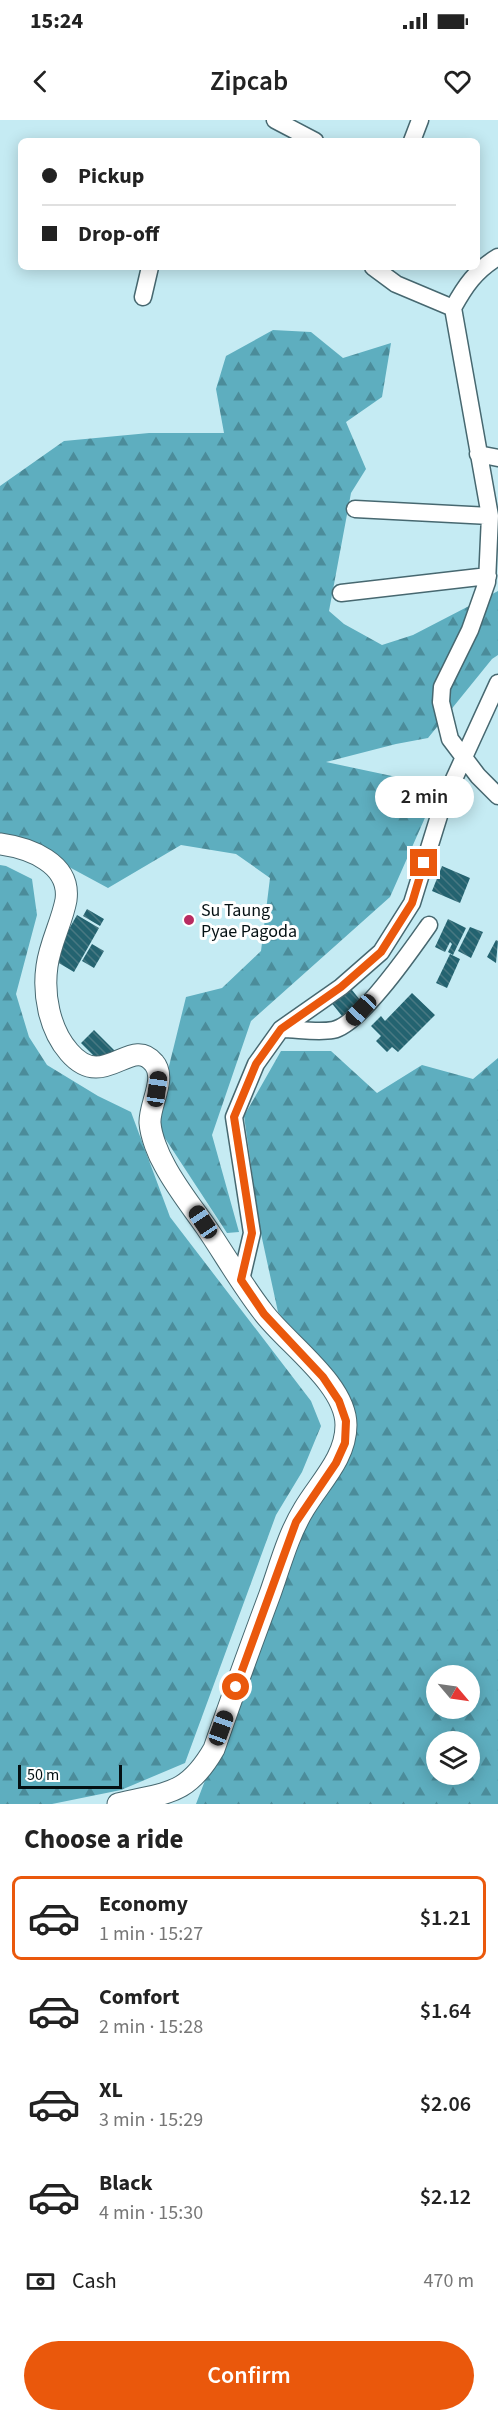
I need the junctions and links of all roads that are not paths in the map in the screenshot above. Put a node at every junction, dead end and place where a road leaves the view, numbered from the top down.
1 (275, 120) edge
2 (420, 120) edge
3 (309, 138) edge
4 (413, 138) edge
5 (498, 257) edge
6 (480, 269) edge
7 (149, 270) edge
8 (380, 270) edge
9 (479, 270) edge
10 (144, 297) dead end
11 (453, 308) junction
12 (478, 454) junction
13 (498, 458) edge
14 (355, 509) dead end
15 (490, 516) junction
16 (488, 576) junction
17 (341, 592) dead end
18 (498, 683) edge
19 (464, 755) junction
20 (498, 796) edge
21 (0, 844) edge
22 (429, 925) dead end
23 (281, 1029) junction
24 (241, 1280) junction
25 (118, 1804) edge

1 - 3 street
2 - 4 street
5 - 6 street
7 - 10 street
8 - 11 street
9 - 11 street
11 - 12 street
12 - 13 street
12 - 15 street
14 - 15 street
15 - 16 street
16 - 17 street
16 - 19 street
18 - 19 street
19 - 20 street
19 - 23 street
21 - 24 main road
22 - 23 street
23 - 24 street
24 - 25 main road

